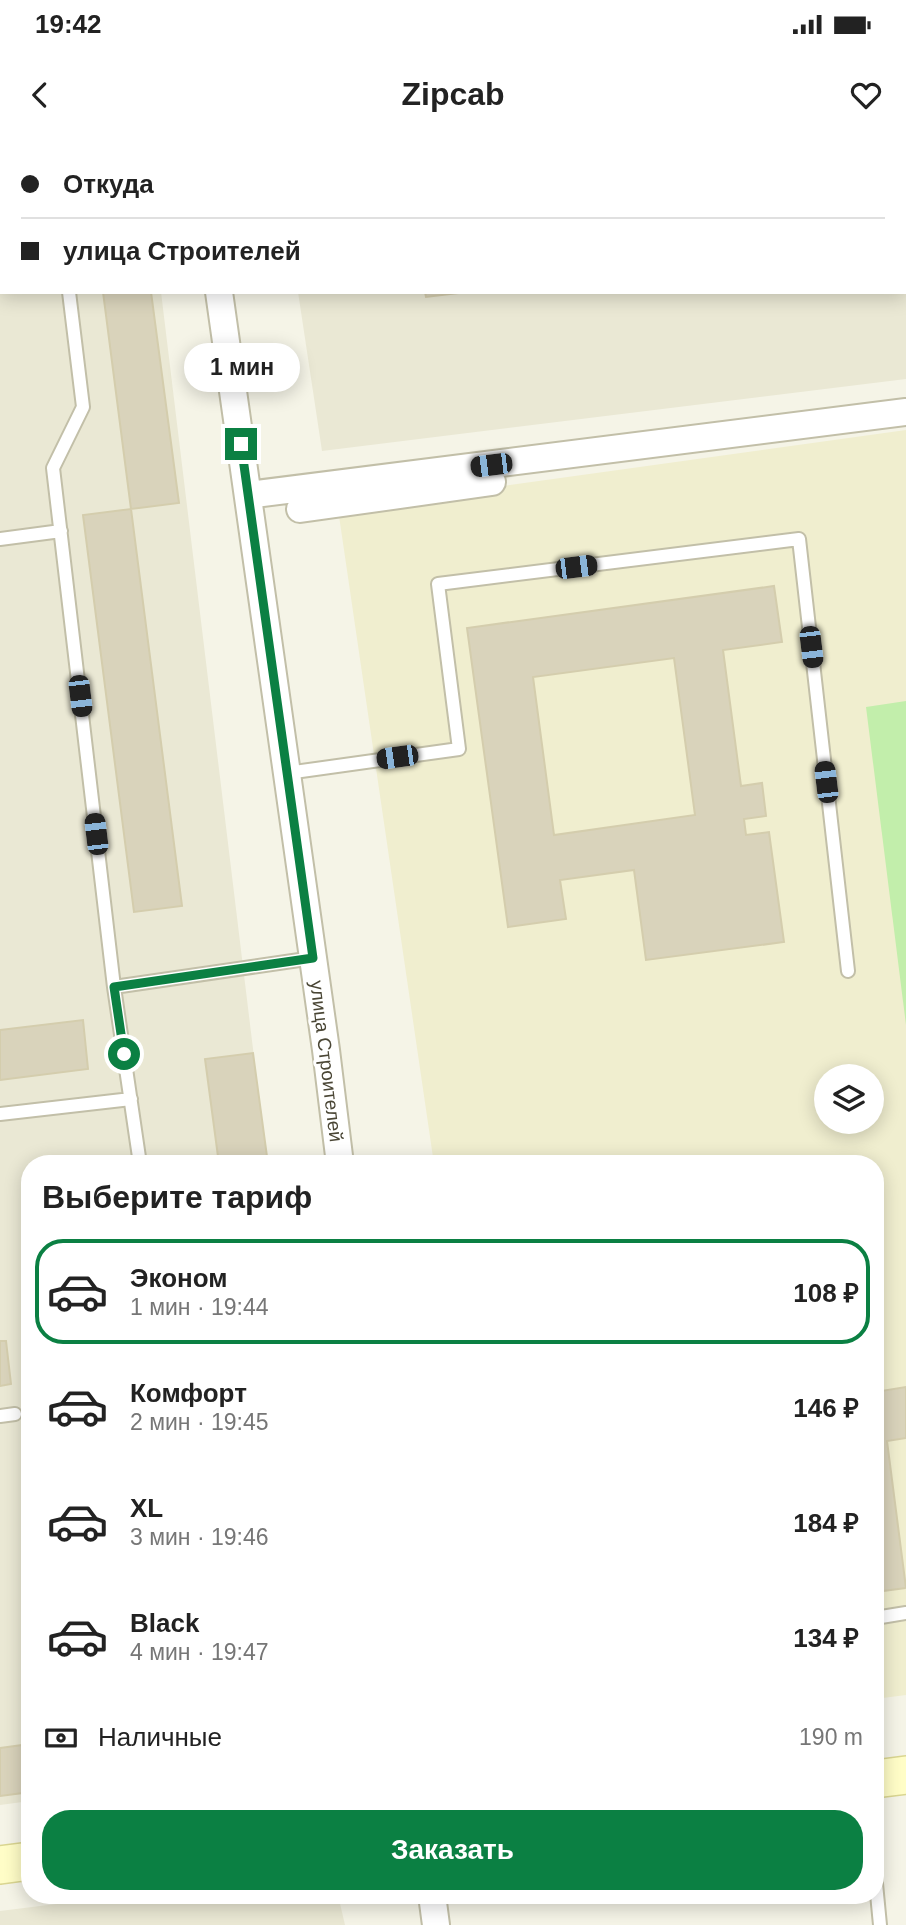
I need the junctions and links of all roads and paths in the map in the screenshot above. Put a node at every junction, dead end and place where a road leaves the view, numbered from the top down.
1 (69, 294) edge
2 (219, 294) edge
3 (906, 412) edge
4 (906, 425) edge
5 (248, 495) junction
6 (300, 509) dead end
7 (61, 531) junction
8 (0, 539) edge
9 (286, 773) junction
10 (313, 958) junction
11 (848, 971) dead end
12 (114, 987) junction
13 (131, 1099) junction
14 (0, 1114) edge
15 (139, 1155) edge
16 (339, 1155) edge
17 (15, 1414) dead end
18 (0, 1416) edge
19 (906, 1613) edge
20 (884, 1617) edge
21 (906, 1775) edge
22 (884, 1778) edge
23 (21, 1862) edge
24 (0, 1865) edge
25 (433, 1904) edge
26 (878, 1904) edge
27 (436, 1925) edge
28 (880, 1925) edge

1 - 7 lane
2 - 5 street, улица Строителей
3 - 5 street
4 - 6 street
5 - 9 street, улица Строителей
7 - 8 lane
7 - 12 lane
9 - 10 street, улица Строителей
9 - 11 lane
10 - 12 lane
10 - 16 street, улица Строителей
12 - 13 lane
13 - 14 lane
13 - 15 lane
17 - 18 lane
19 - 20 lane
21 - 22 street
23 - 24 street
25 - 27 street
26 - 28 lane

